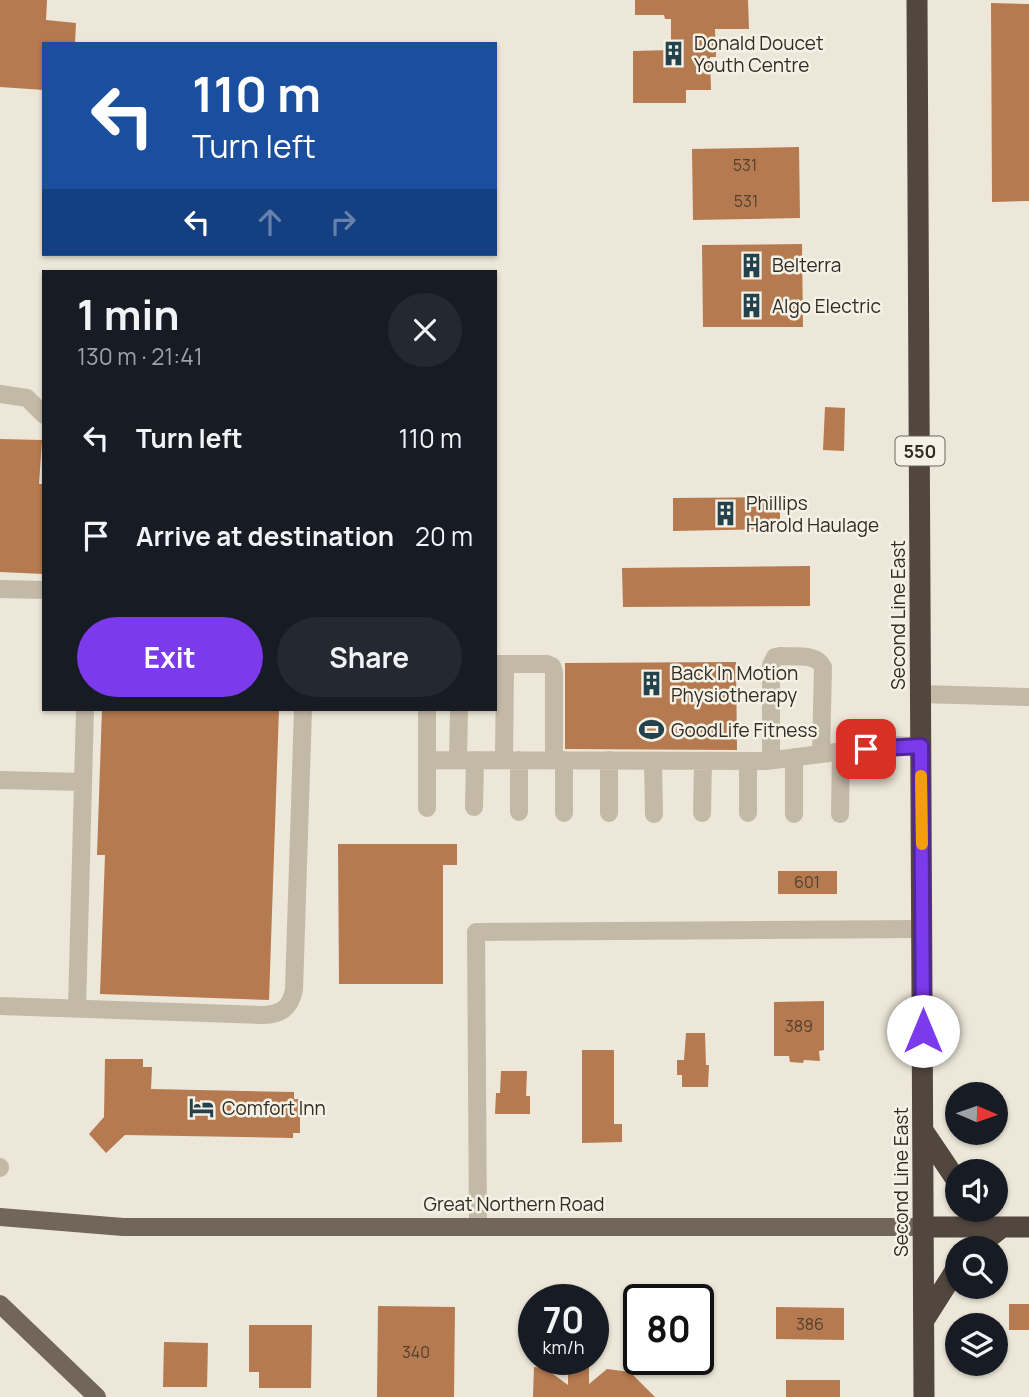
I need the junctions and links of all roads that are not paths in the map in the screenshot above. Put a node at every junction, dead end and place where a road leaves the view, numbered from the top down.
1 (917, 0) edge
2 (0, 394) edge
3 (42, 409) edge
4 (0, 589) edge
5 (42, 590) edge
6 (500, 664) edge
7 (921, 695) junction
8 (1029, 697) edge
9 (85, 711) edge
10 (303, 711) edge
11 (427, 711) edge
12 (459, 711) edge
13 (921, 746) junction
14 (841, 752) junction
15 (821, 754) junction
16 (794, 757) junction
17 (427, 760) junction
18 (467, 760) junction
19 (512, 760) junction
20 (559, 760) junction
21 (609, 760) junction
22 (771, 760) junction
23 (653, 761) junction
24 (703, 761) junction
25 (748, 761) junction
26 (0, 780) edge
27 (83, 782) junction
28 (474, 807) dead end
29 (427, 808) dead end
30 (519, 812) dead end
31 (564, 813) dead end
32 (609, 813) dead end
33 (702, 813) dead end
34 (748, 813) dead end
35 (654, 814) dead end
36 (794, 814) dead end
37 (840, 814) dead end
38 (922, 929) junction
39 (0, 1006) edge
40 (76, 1008) junction
41 (924, 1132) junction
42 (945, 1163) edge
43 (0, 1217) edge
44 (996, 1222) edge
45 (478, 1227) junction
46 (924, 1227) junction
47 (1002, 1227) junction
48 (1029, 1227) edge
49 (991, 1236) edge
50 (945, 1287) edge
51 (0, 1304) edge
52 (923, 1322) junction
53 (97, 1397) edge
54 (924, 1397) edge

1 - 7 highway, Second Line East / 550
2 - 3 lane
4 - 5 lane
6 - 19 lane
6 - 20 lane
7 - 8 lane
7 - 13 highway, Second Line East / 550
9 - 27 lane
10 - 40 lane
11 - 17 lane
12 - 18 lane
13 - 14 lane
13 - 38 highway, Second Line East / 550
14 - 15 lane
14 - 37 lane
15 - 16 lane
15 - 22 lane
16 - 22 lane
16 - 36 lane
17 - 18 lane
17 - 29 lane
18 - 19 lane
18 - 28 lane
19 - 20 lane
19 - 30 lane
20 - 21 lane
20 - 31 lane
21 - 23 lane
21 - 32 lane
22 - 25 lane
23 - 24 lane
23 - 35 lane
24 - 25 lane
24 - 33 lane
25 - 34 lane
26 - 27 lane
27 - 40 lane
38 - 41 highway, Second Line East / 550
38 - 45 lane
39 - 40 lane
41 - 42 highway
41 - 46 highway, Second Line East / 550
43 - 45 main road, Great Northern Road
44 - 47 highway
45 - 46 main road, Great Northern Road
46 - 47 highway, Great Northern Road
46 - 52 highway, Second Line East
47 - 48 highway, Great Northern Road
47 - 49 highway
50 - 52 highway
51 - 53 main road
52 - 54 highway, Second Line East

